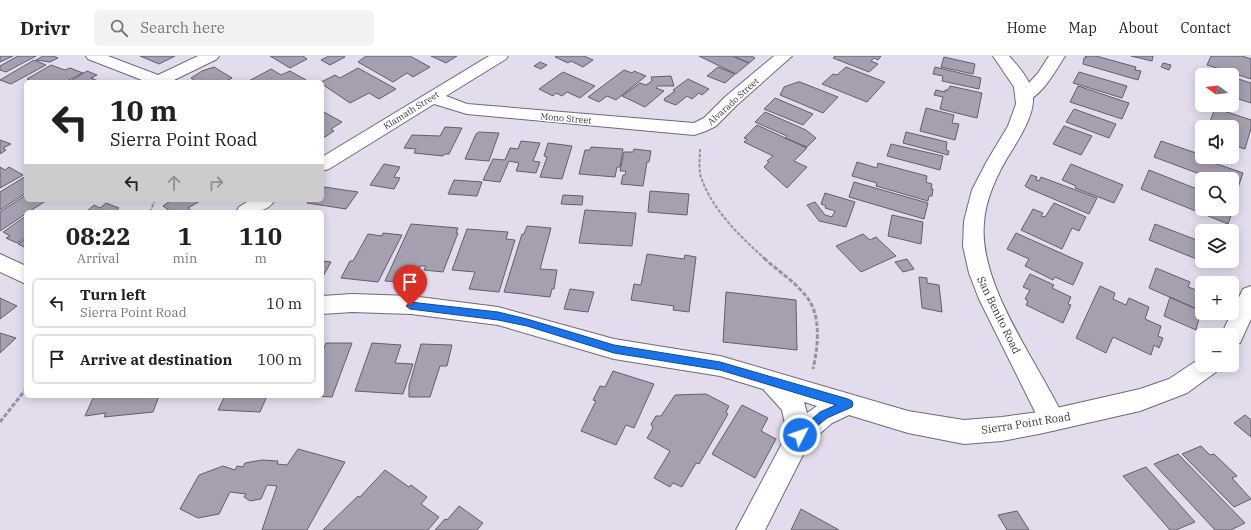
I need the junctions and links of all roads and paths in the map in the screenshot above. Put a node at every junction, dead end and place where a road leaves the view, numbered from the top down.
1 (94, 56) edge
2 (211, 56) edge
3 (500, 56) edge
4 (784, 56) edge
5 (1001, 56) edge
6 (1057, 56) edge
7 (158, 80) edge
8 (163, 80) edge
9 (434, 96) junction
10 (1025, 96) junction
11 (700, 128) junction
12 (324, 164) edge
13 (262, 202) edge
14 (249, 210) edge
15 (0, 262) edge
16 (24, 275) edge
17 (1251, 295) edge
18 (324, 305) edge
19 (1236, 328) edge
20 (1198, 372) edge
21 (771, 381) junction
22 (24, 392) edge
23 (808, 392) junction
24 (848, 404) junction
25 (1052, 420) junction
26 (0, 422) edge
27 (800, 435) junction
28 (750, 530) edge

1 - 7 street
2 - 8 street
3 - 9 street, Klamath Street
4 - 11 street, Alvarado Street
5 - 10 street
6 - 10 street
9 - 11 street, Mono Street
9 - 12 street, Klamath Street
10 - 25 street, San Benito Road
11 - 23 path
13 - 14 street
15 - 16 street
17 - 19 street
18 - 21 street, Sierra Point Road
20 - 25 street, Sierra Point Road
21 - 23 street, Sierra Point Road
21 - 27 street
22 - 26 path
23 - 24 street, Sierra Point Road
24 - 25 street, Sierra Point Road
24 - 27 street
27 - 28 street

